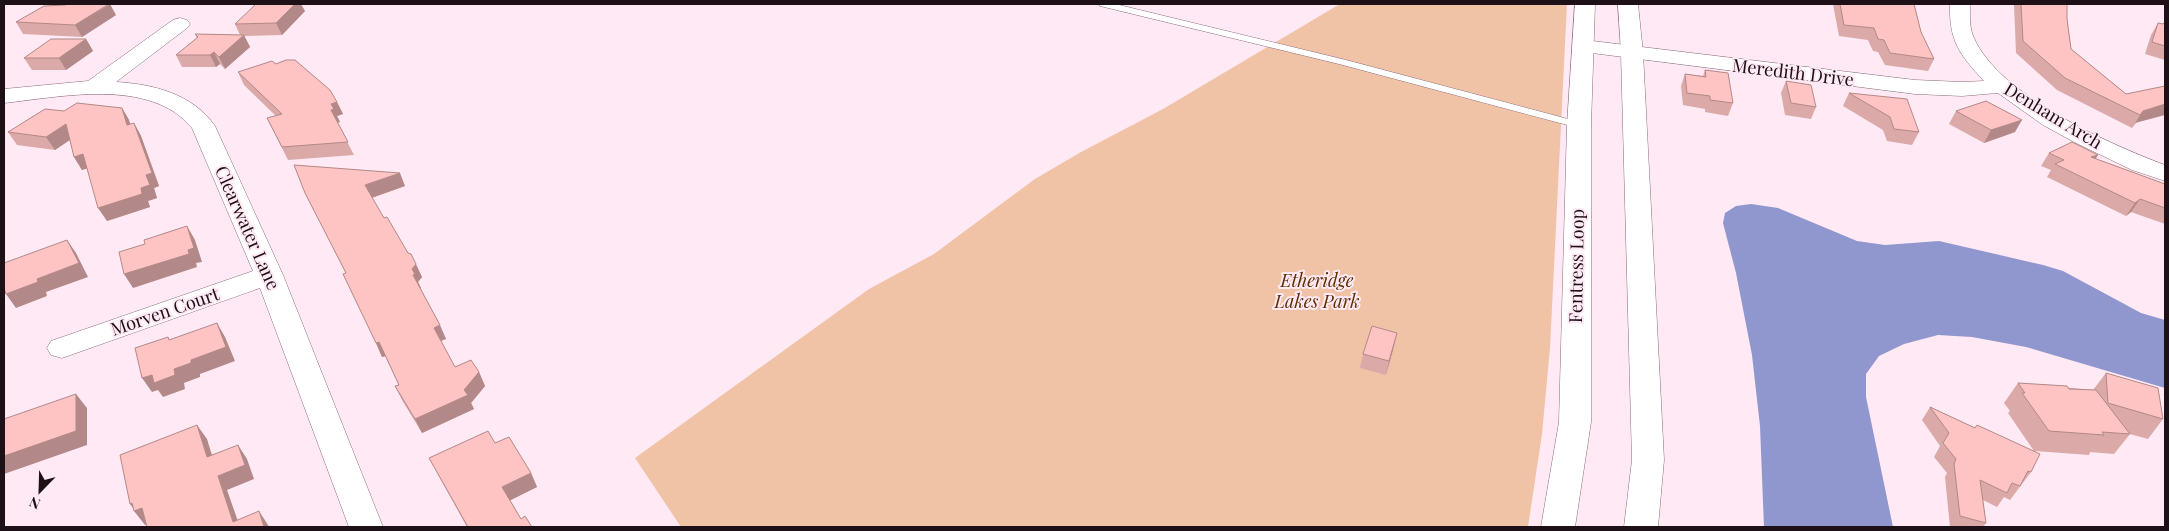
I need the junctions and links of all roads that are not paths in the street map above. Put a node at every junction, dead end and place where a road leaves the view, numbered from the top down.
1 (1104, 4) edge
2 (1584, 4) edge
3 (1628, 4) edge
4 (1960, 4) edge
5 (180, 24) dead end
6 (1584, 46) junction
7 (1632, 53) junction
8 (2002, 86) junction
9 (92, 89) junction
10 (4, 96) edge
11 (1578, 125) junction
12 (2165, 174) edge
13 (269, 275) junction
14 (62, 348) dead end
15 (366, 527) edge
16 (1558, 527) edge
17 (1641, 527) edge

1 - 11 lane
2 - 6 street, Fentress Loop
3 - 7 street
4 - 8 street, Denham Arch
5 - 9 street
6 - 7 street, Meredith Drive
6 - 11 street, Fentress Loop
7 - 8 street, Meredith Drive
7 - 17 street
8 - 12 street, Denham Arch
9 - 10 street, Clearwater Lane
9 - 13 street, Clearwater Lane
11 - 16 street, Fentress Loop
13 - 14 street, Morven Court
13 - 15 street, Clearwater Lane

